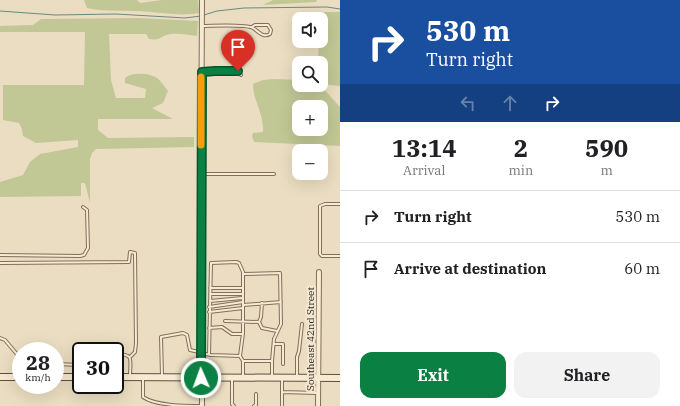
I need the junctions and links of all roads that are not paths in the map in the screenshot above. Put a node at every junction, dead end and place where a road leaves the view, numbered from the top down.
1 (202, 0) edge
2 (202, 26) junction
3 (252, 27) junction
4 (202, 72) junction
5 (241, 75) dead end
6 (201, 174) junction
7 (274, 174) dead end
8 (340, 204) edge
9 (83, 207) dead end
10 (0, 255) edge
11 (340, 256) edge
12 (0, 263) edge
13 (319, 272) dead end
14 (243, 274) junction
15 (210, 288) junction
16 (242, 288) junction
17 (210, 294) junction
18 (242, 294) junction
19 (242, 298) junction
20 (210, 301) junction
21 (280, 302) junction
22 (262, 303) junction
23 (243, 304) junction
24 (210, 307) junction
25 (243, 308) junction
26 (209, 312) junction
27 (225, 321) dead end
28 (243, 321) junction
29 (259, 322) junction
30 (302, 324) dead end
31 (209, 328) junction
32 (278, 331) junction
33 (243, 334) junction
34 (0, 338) edge
35 (274, 344) junction
36 (12, 348) edge
37 (200, 353) junction
38 (124, 354) edge
39 (208, 354) junction
40 (240, 356) junction
41 (130, 357) junction
42 (243, 361) junction
43 (272, 361) junction
44 (283, 364) dead end
45 (0, 377) edge
46 (12, 377) edge
47 (124, 377) edge
48 (130, 377) junction
49 (143, 377) junction
50 (162, 377) junction
51 (201, 378) junction
52 (232, 378) junction
53 (243, 378) junction
54 (272, 378) junction
55 (282, 378) junction
56 (297, 378) junction
57 (318, 378) junction
58 (340, 378) edge
59 (282, 392) junction
60 (318, 393) junction
61 (256, 394) dead end
62 (202, 406) edge
63 (234, 406) edge
64 (254, 406) edge
65 (282, 406) edge
66 (318, 406) edge

1 - 2 street
2 - 3 lane
2 - 4 street
3 - 3 lane
4 - 5 lane
4 - 6 street
6 - 7 lane
6 - 37 street
8 - 11 lane
9 - 10 lane
12 - 41 lane
13 - 57 street, Southeast 42nd Street
14 - 15 lane
14 - 16 lane
14 - 21 lane
15 - 16 lane
15 - 17 lane
16 - 18 lane
17 - 18 lane
17 - 20 lane
18 - 19 lane
19 - 20 lane
19 - 23 lane
20 - 24 lane
21 - 22 lane
21 - 32 lane
22 - 23 lane
22 - 29 lane
23 - 24 lane
23 - 25 lane
24 - 26 lane
25 - 26 lane
25 - 28 lane
26 - 31 lane
27 - 28 lane
28 - 29 lane
28 - 33 lane
29 - 32 lane
30 - 56 lane
31 - 33 lane
31 - 39 lane
32 - 35 lane
33 - 40 lane
34 - 36 lane
35 - 43 lane
35 - 44 lane
37 - 39 lane
37 - 50 lane
37 - 51 street
38 - 41 lane
39 - 40 lane
40 - 42 lane
41 - 48 lane
42 - 43 lane
42 - 53 lane
43 - 54 lane
45 - 46 main road
47 - 48 main road
48 - 49 main road
49 - 50 main road
49 - 62 lane
50 - 51 main road
51 - 52 main road
51 - 62 street
52 - 53 main road
52 - 63 lane
53 - 54 main road
54 - 55 main road
55 - 56 main road
55 - 59 lane
56 - 57 main road
57 - 58 main road
57 - 60 street, Southeast 42nd Street
59 - 60 lane
59 - 65 lane
60 - 66 street, Southeast 42nd Street
61 - 64 lane

